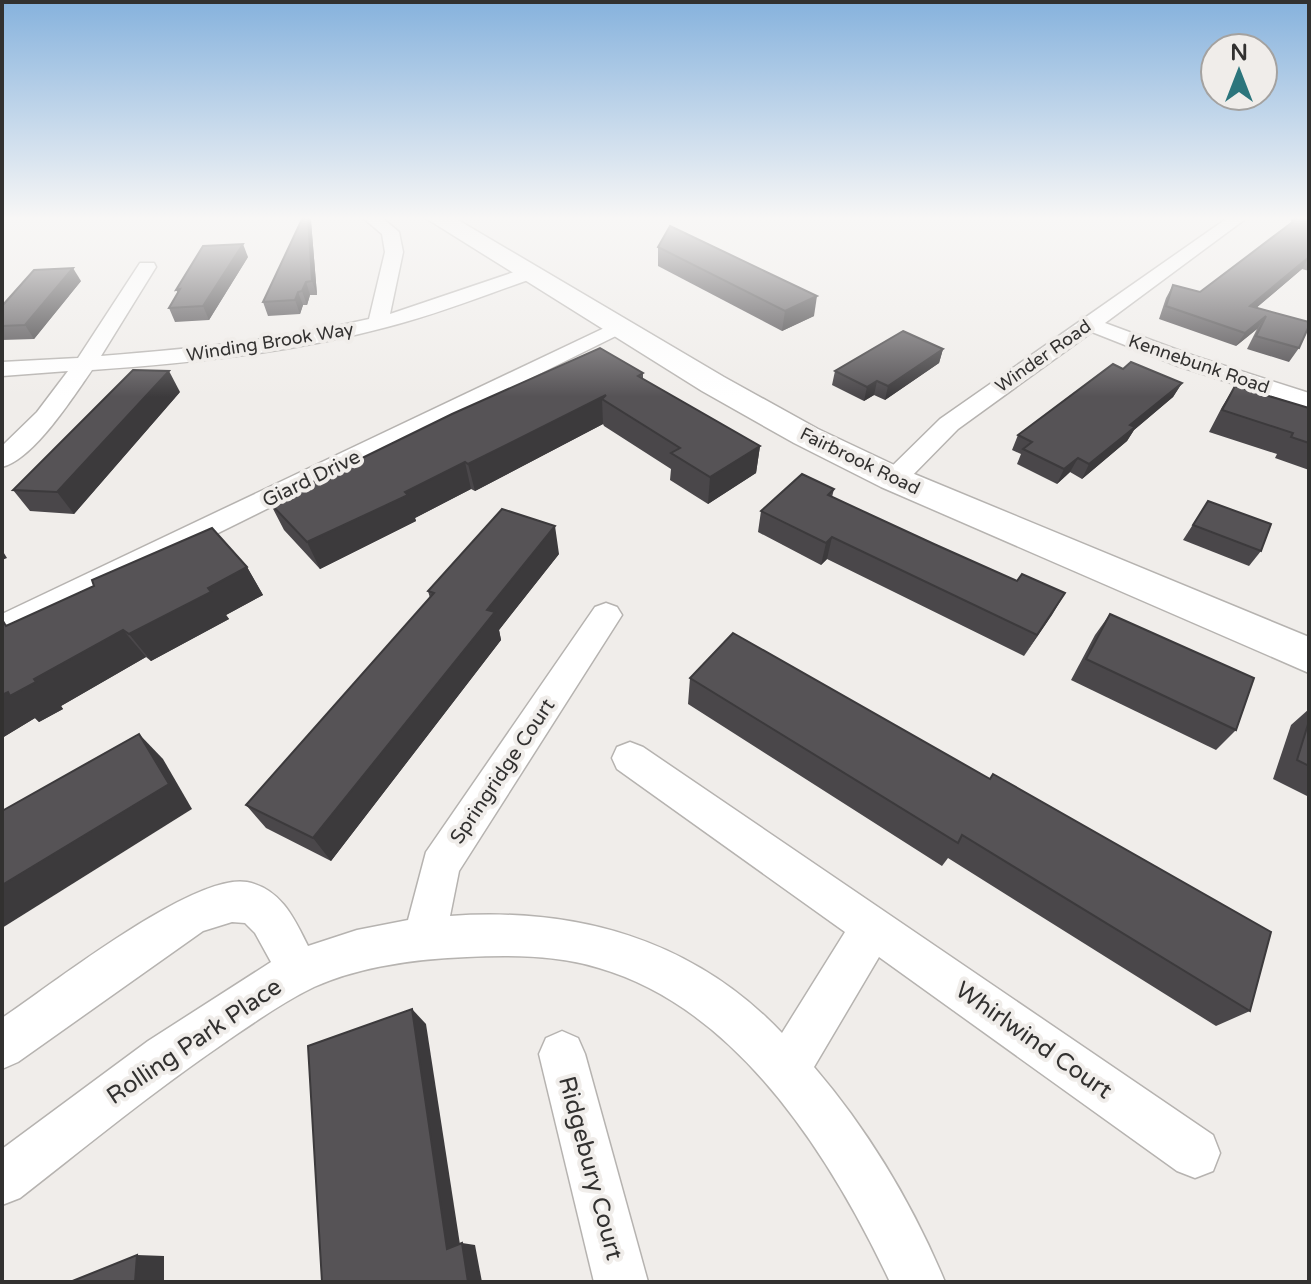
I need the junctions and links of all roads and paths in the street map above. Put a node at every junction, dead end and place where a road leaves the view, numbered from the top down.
1 (140, 277) edge
2 (388, 277) edge
3 (518, 277) edge
4 (536, 277) edge
5 (1155, 277) edge
6 (378, 323) junction
7 (1089, 324) junction
8 (619, 327) junction
9 (82, 364) junction
10 (2, 369) edge
11 (1309, 401) edge
12 (2, 459) edge
13 (894, 479) junction
14 (606, 615) dead end
15 (2, 628) edge
16 (1309, 656) edge
17 (630, 758) dead end
18 (873, 927) junction
19 (425, 938) junction
20 (298, 971) junction
21 (2, 1046) edge
22 (562, 1054) dead end
23 (785, 1070) junction
24 (1195, 1153) dead end
25 (2, 1180) edge
26 (621, 1282) edge
27 (918, 1282) edge

1 - 9 street
2 - 6 street
3 - 6 street, Winding Brook Way
4 - 8 street, Fairbrook Road
5 - 7 street, Winder Road
6 - 9 street, Winding Brook Way
7 - 11 street, Kennebunk Road
7 - 13 street, Winder Road
8 - 13 street, Fairbrook Road
8 - 15 street, Giard Drive
9 - 10 street, Winding Brook Way
9 - 12 street
13 - 16 street, Fairbrook Road
14 - 19 street, Springridge Court
17 - 18 street, Whirlwind Court
18 - 23 street
18 - 24 street, Whirlwind Court
19 - 20 street, Rolling Park Place
19 - 23 street, Rolling Park Place
20 - 21 street
20 - 25 street, Rolling Park Place
22 - 26 street, Ridgebury Court
23 - 27 street, Rolling Park Place

